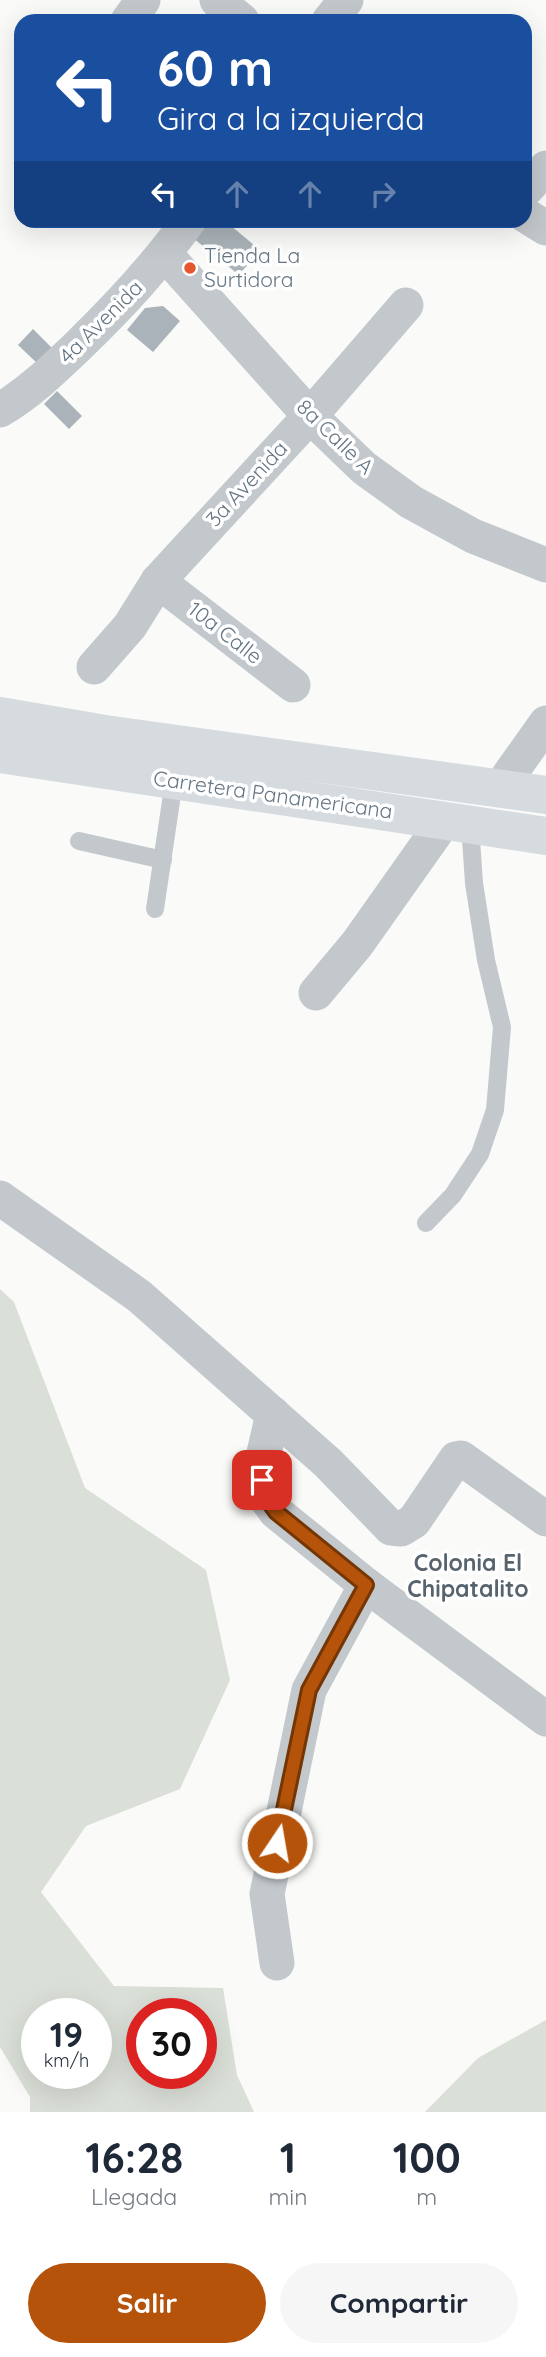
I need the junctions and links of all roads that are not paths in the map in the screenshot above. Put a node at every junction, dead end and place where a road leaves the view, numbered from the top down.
1 (217, 0) edge
2 (346, 0) edge
3 (234, 14) edge
4 (335, 14) edge
5 (546, 168) edge
6 (532, 183) edge
7 (183, 228) edge
8 (165, 254) junction
9 (406, 305) dead end
10 (0, 410) edge
11 (310, 416) junction
12 (546, 565) edge
13 (158, 581) junction
14 (94, 667) dead end
15 (293, 685) dead end
16 (0, 716) edge
17 (546, 723) edge
18 (0, 754) edge
19 (174, 781) junction
20 (500, 789) junction
21 (546, 795) edge
22 (457, 823) junction
23 (546, 836) edge
24 (79, 841) dead end
25 (163, 860) junction
26 (155, 909) dead end
27 (316, 993) dead end
28 (0, 1198) edge
29 (426, 1223) dead end
30 (273, 1414) junction
31 (546, 1519) edge
32 (366, 1585) junction
33 (546, 1719) edge
34 (277, 1963) dead end

1 - 3 street
2 - 4 street
5 - 6 street
7 - 8 street, 4a Avenida
8 - 10 street, 4a Avenida
8 - 11 street, 8a Calle A
9 - 11 street, 3a Avenida
11 - 12 street, 8a Calle A
11 - 13 street, 3a Avenida
13 - 14 street, 3a Avenida
13 - 15 street, 10a Calle
16 - 20 highway, Carretera Panamericana
17 - 20 street
18 - 19 highway, Carretera Panamericana
19 - 22 highway, Carretera Panamericana
19 - 25 lane
20 - 21 highway, Carretera Panamericana
22 - 23 highway, Carretera Panamericana
22 - 27 street
22 - 29 lane
24 - 25 lane
25 - 26 lane
28 - 30 street
30 - 31 street
30 - 32 street
32 - 33 street
32 - 34 street

